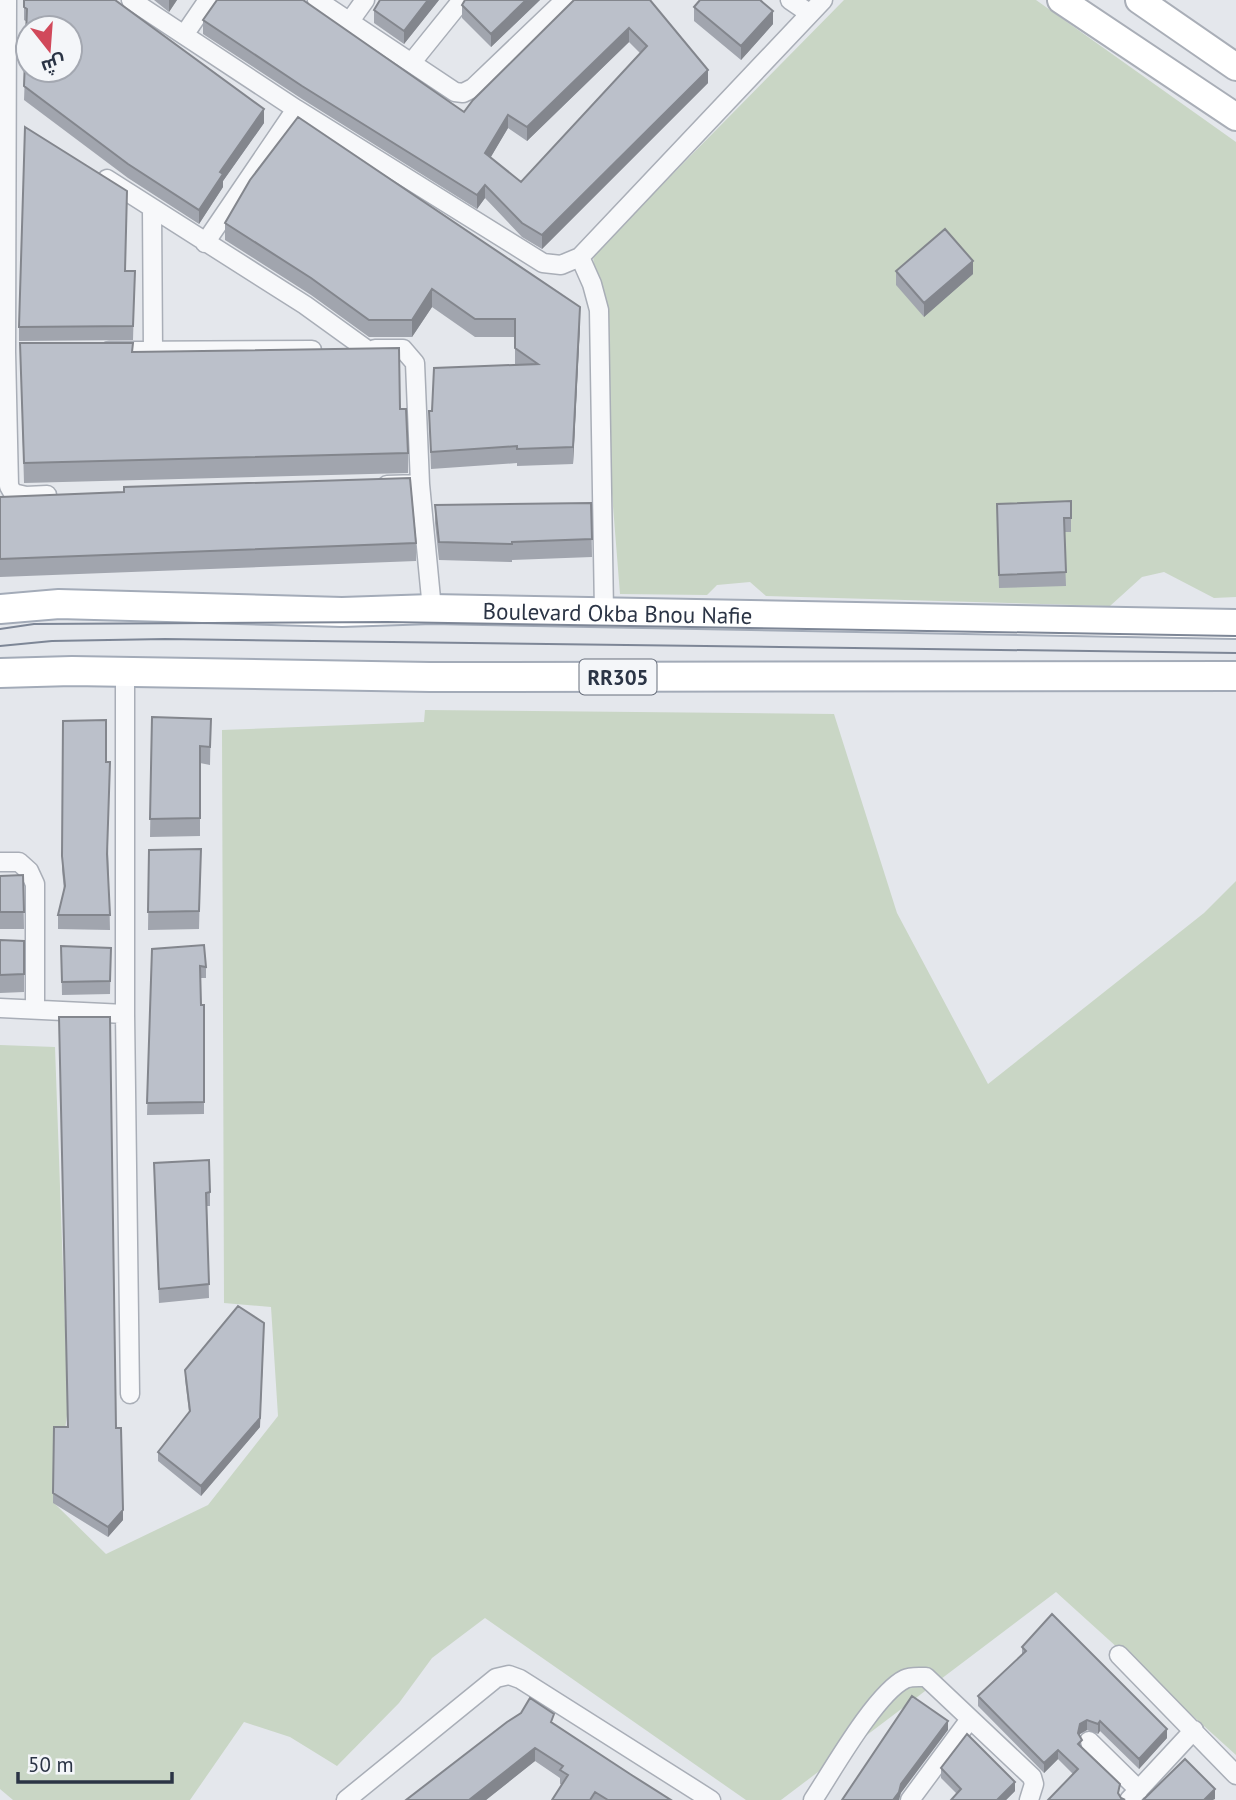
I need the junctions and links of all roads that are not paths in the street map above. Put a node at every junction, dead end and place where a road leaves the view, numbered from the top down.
1 (7, 0) edge
2 (131, 0) edge
3 (208, 0) edge
4 (317, 0) edge
5 (365, 0) edge
6 (461, 0) edge
7 (565, 0) edge
8 (790, 0) edge
9 (822, 0) edge
10 (1061, 0) edge
11 (1139, 0) edge
12 (809, 13) junction
13 (350, 21) junction
14 (184, 35) junction
15 (412, 62) junction
16 (1236, 67) edge
17 (296, 109) junction
18 (7, 115) junction
19 (1236, 117) edge
20 (29, 130) edge
21 (96, 172) edge
22 (152, 208) junction
23 (205, 243) junction
24 (580, 257) junction
25 (366, 349) junction
26 (153, 351) junction
27 (86, 352) edge
28 (420, 484) junction
29 (366, 486) edge
30 (67, 495) edge
31 (2, 607) edge
32 (432, 609) junction
33 (604, 612) junction
34 (1236, 624) edge
35 (0, 673) edge
36 (125, 673) junction
37 (1236, 676) edge
38 (0, 862) edge
39 (0, 1008) edge
40 (35, 1009) junction
41 (125, 1014) junction
42 (130, 1394) dead end
43 (1119, 1655) dead end
44 (970, 1719) junction
45 (1195, 1730) junction
46 (1089, 1741) dead end
47 (1236, 1775) edge
48 (1134, 1795) edge
49 (346, 1800) edge
50 (711, 1800) edge
51 (813, 1800) edge
52 (910, 1800) edge
53 (1029, 1800) edge

1 - 18 street
2 - 14 street
3 - 14 street
4 - 13 street
5 - 13 street
6 - 15 street
7 - 15 street
8 - 12 street
9 - 12 street
10 - 19 main road
11 - 16 main road
12 - 24 street
13 - 15 street
14 - 17 street
17 - 23 street
17 - 24 street
18 - 20 street
18 - 30 street
21 - 22 street
22 - 23 street
22 - 26 street
23 - 25 street
24 - 33 street
25 - 26 street
25 - 28 street
26 - 27 street
28 - 29 street
28 - 32 street
31 - 32 main road, Boulevard Okba Bnou Nafie
32 - 33 main road, Boulevard Okba Bnou Nafie
33 - 34 main road, Boulevard Okba Bnou Nafie
35 - 36 main road, RR305
36 - 37 main road, RR305
36 - 41 street
38 - 40 street
39 - 40 street
40 - 41 street
41 - 42 street
43 - 45 street
44 - 51 street
44 - 52 street
44 - 53 street
45 - 47 street
45 - 48 street
46 - 48 street
49 - 50 street

